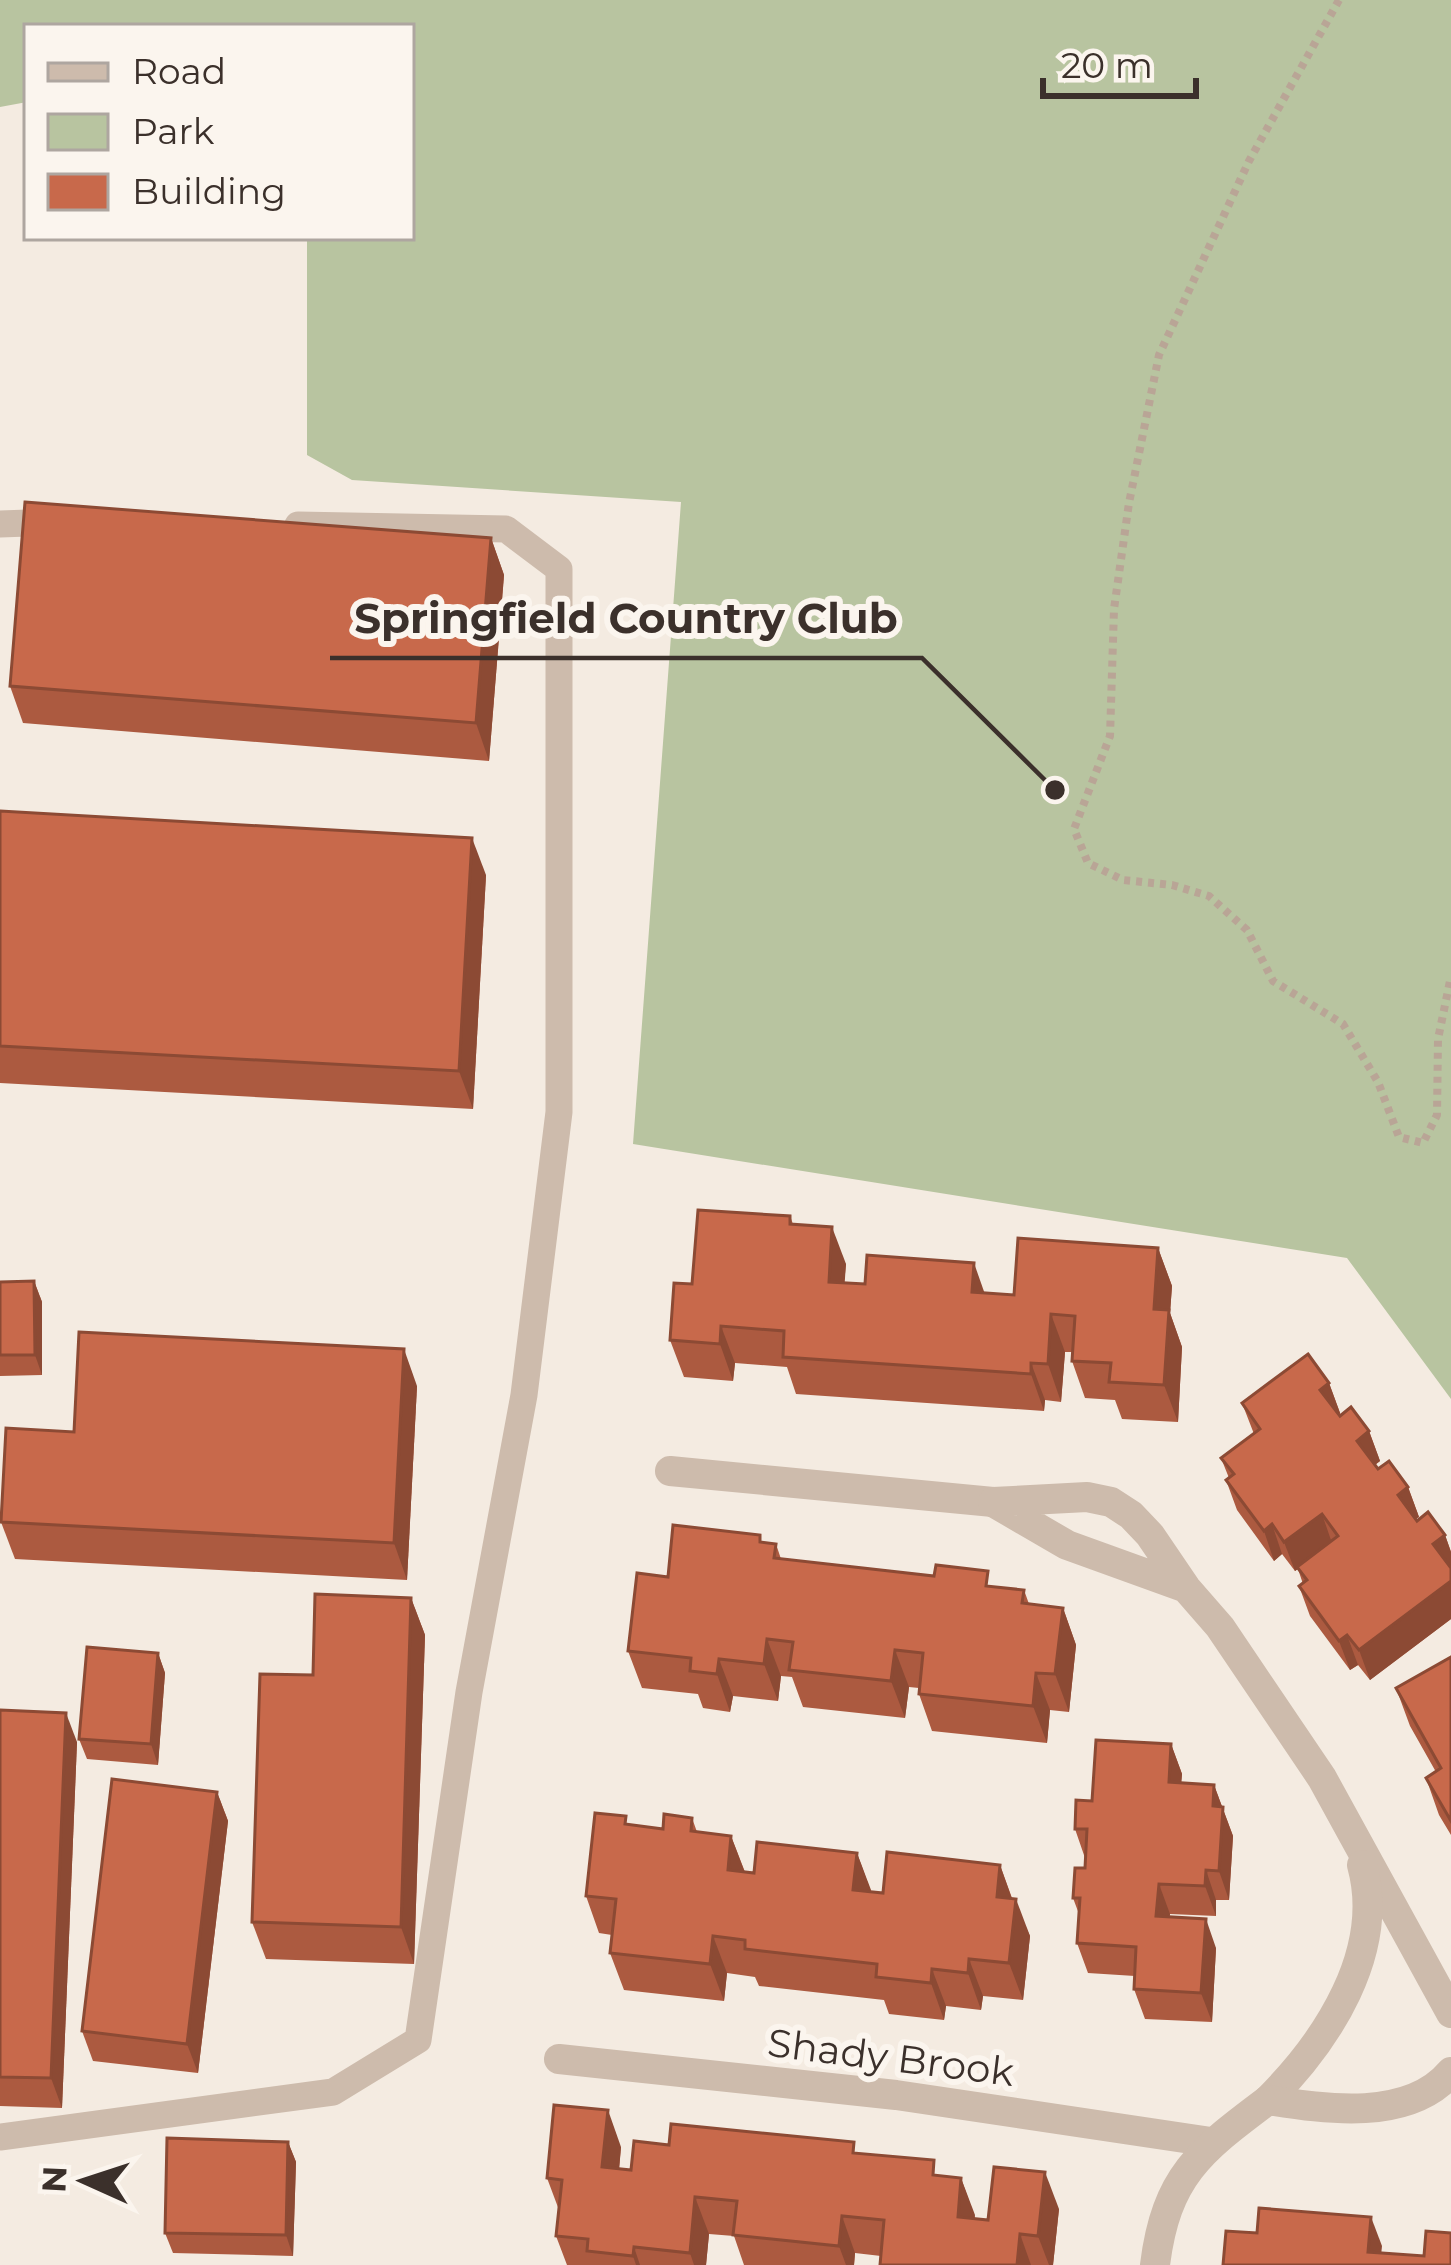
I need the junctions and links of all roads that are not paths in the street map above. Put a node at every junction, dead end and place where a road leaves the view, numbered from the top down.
1 (84, 522) edge
2 (0, 524) edge
3 (272, 525) edge
4 (670, 1471) dead end
5 (993, 1502) junction
6 (1186, 1588) junction
7 (1352, 1831) junction
8 (1451, 2013) edge
9 (560, 2059) dead end
10 (1451, 2072) edge
11 (1268, 2099) junction
12 (0, 2137) edge
13 (1211, 2142) junction
14 (1155, 2265) edge

1 - 2 lane
3 - 12 lane
4 - 5 street
5 - 6 street
5 - 6 street
6 - 7 street
7 - 8 street
7 - 11 street
9 - 13 street, Shady Brook
10 - 11 street
11 - 13 street
13 - 14 street

